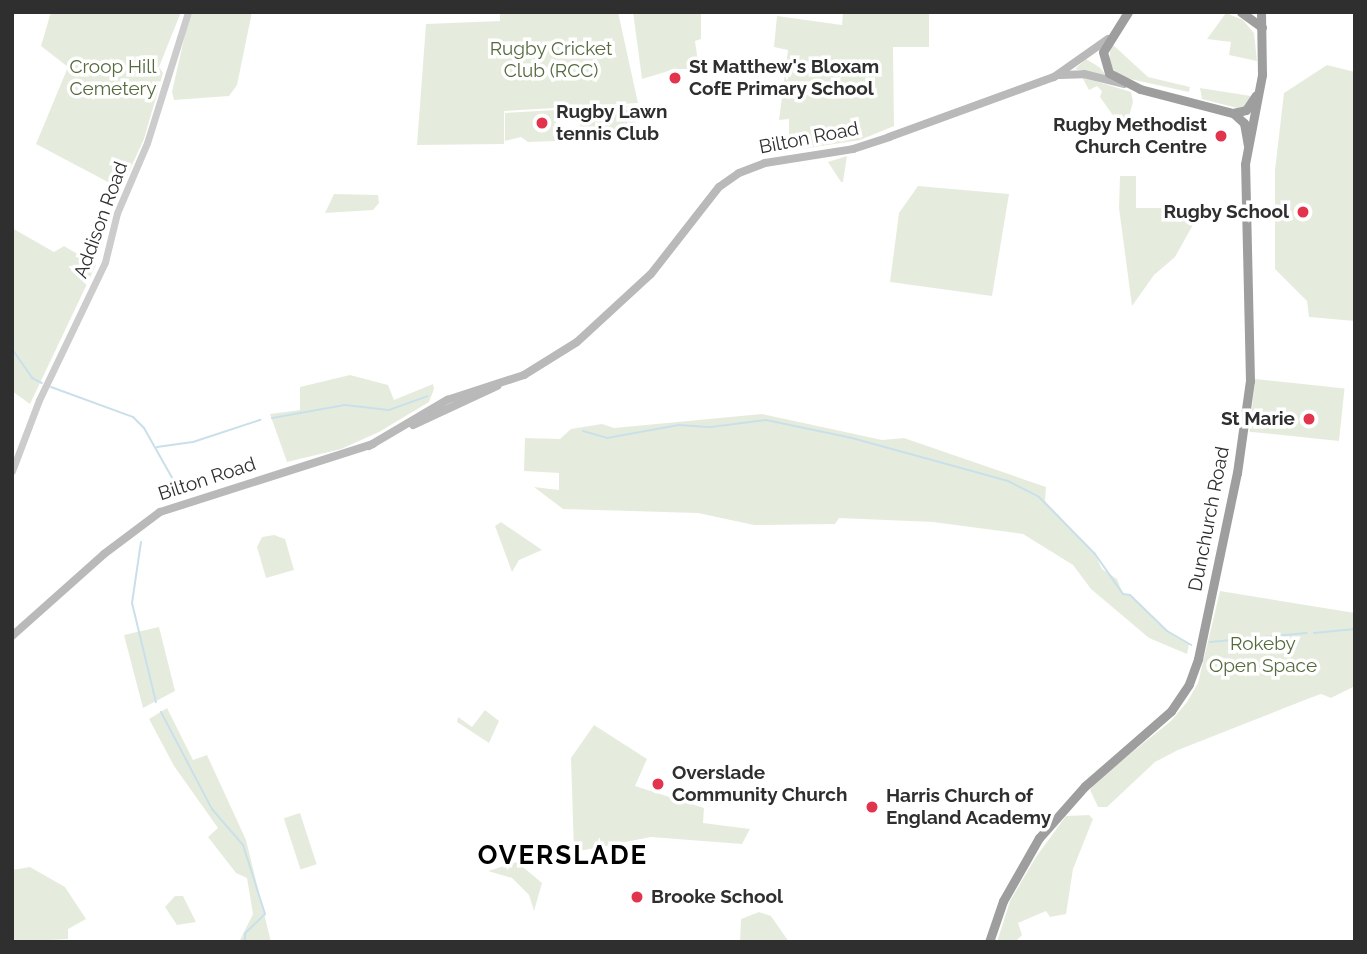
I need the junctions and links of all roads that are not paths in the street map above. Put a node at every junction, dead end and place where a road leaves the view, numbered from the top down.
1 (188, 12) edge
2 (1128, 12) edge
3 (1241, 12) edge
4 (1261, 12) edge
5 (1263, 29) junction
6 (1108, 38) junction
7 (1054, 77) junction
8 (1124, 83) junction
9 (1259, 87) junction
10 (1233, 113) junction
11 (1248, 147) junction
12 (503, 382) junction
13 (369, 446) junction
14 (12, 471) edge
15 (12, 636) edge
16 (989, 942) edge

1 - 14 street, Addison Road
2 - 6 highway, Bilton Road
3 - 5 highway
4 - 5 highway, Dunchurch Road
5 - 9 highway, Dunchurch Road
6 - 7 main road, Bilton Road
6 - 8 highway
7 - 8 main road
7 - 12 main road, Bilton Road
8 - 10 highway
9 - 10 highway
9 - 11 highway, Dunchurch Road
10 - 11 highway
11 - 16 highway, Dunchurch Road
12 - 13 main road, Bilton Road
12 - 13 main road, Bilton Road
13 - 15 main road, Bilton Road

